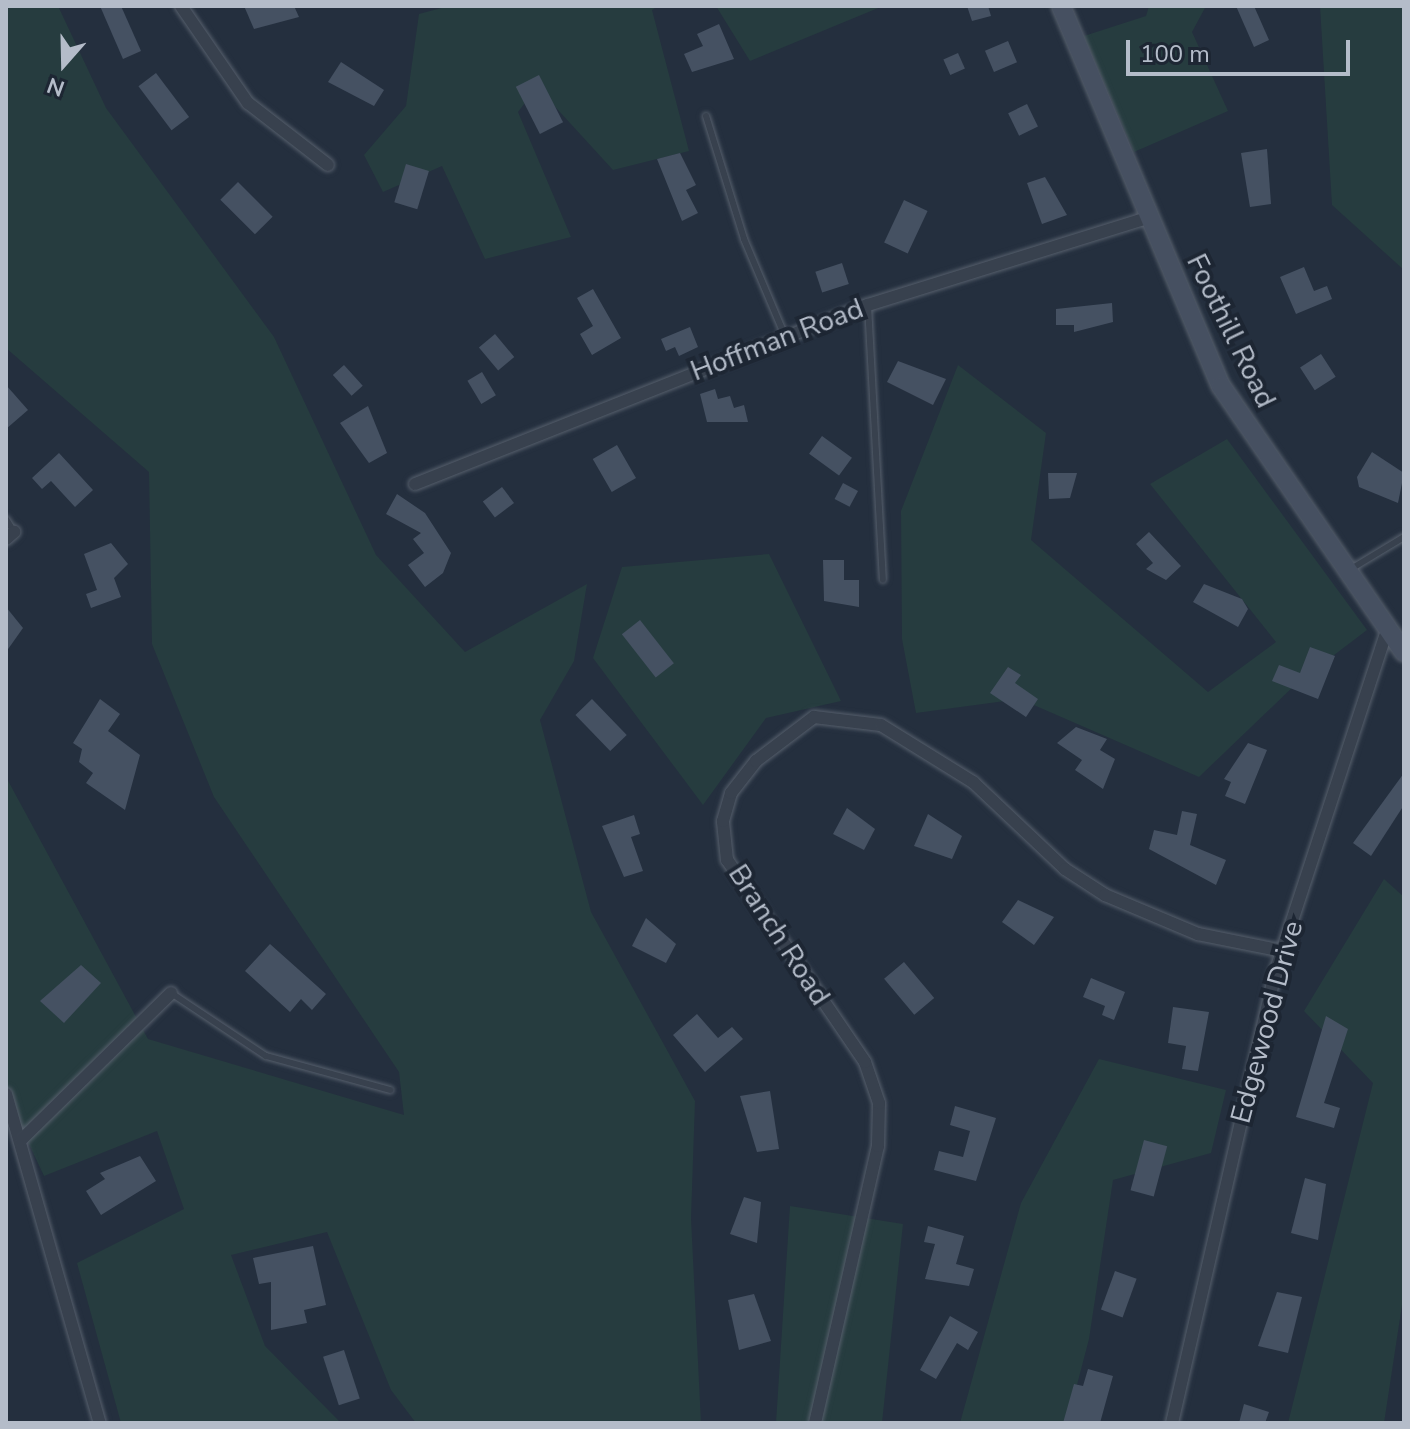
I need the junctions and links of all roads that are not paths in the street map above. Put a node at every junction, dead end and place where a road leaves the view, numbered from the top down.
1 (181, 6) edge
2 (1061, 6) edge
3 (706, 116) dead end
4 (328, 165) dead end
5 (1148, 218) junction
6 (868, 305) junction
7 (785, 336) junction
8 (415, 484) dead end
9 (6, 519) edge
10 (10, 535) edge
11 (1404, 537) edge
12 (1348, 571) junction
13 (883, 580) dead end
14 (1388, 628) junction
15 (1404, 652) edge
16 (1283, 951) junction
17 (171, 993) joint
18 (390, 1090) dead end
19 (6, 1094) edge
20 (21, 1140) junction
21 (100, 1423) edge
22 (815, 1423) edge
23 (1172, 1423) edge

1 - 4 street
2 - 5 street, Foothill Road
3 - 7 lane
5 - 6 street, Hoffman Road
5 - 12 street, Foothill Road
6 - 7 street, Hoffman Road
6 - 13 lane
7 - 8 street, Hoffman Road
9 - 10 lane
11 - 12 lane
12 - 14 street, Foothill Road
14 - 15 street, Foothill Road
14 - 16 street, Edgewood Drive
16 - 22 street, Branch Road
16 - 23 street, Edgewood Drive
17 - 18 lane
17 - 20 street
19 - 20 street
20 - 21 street

